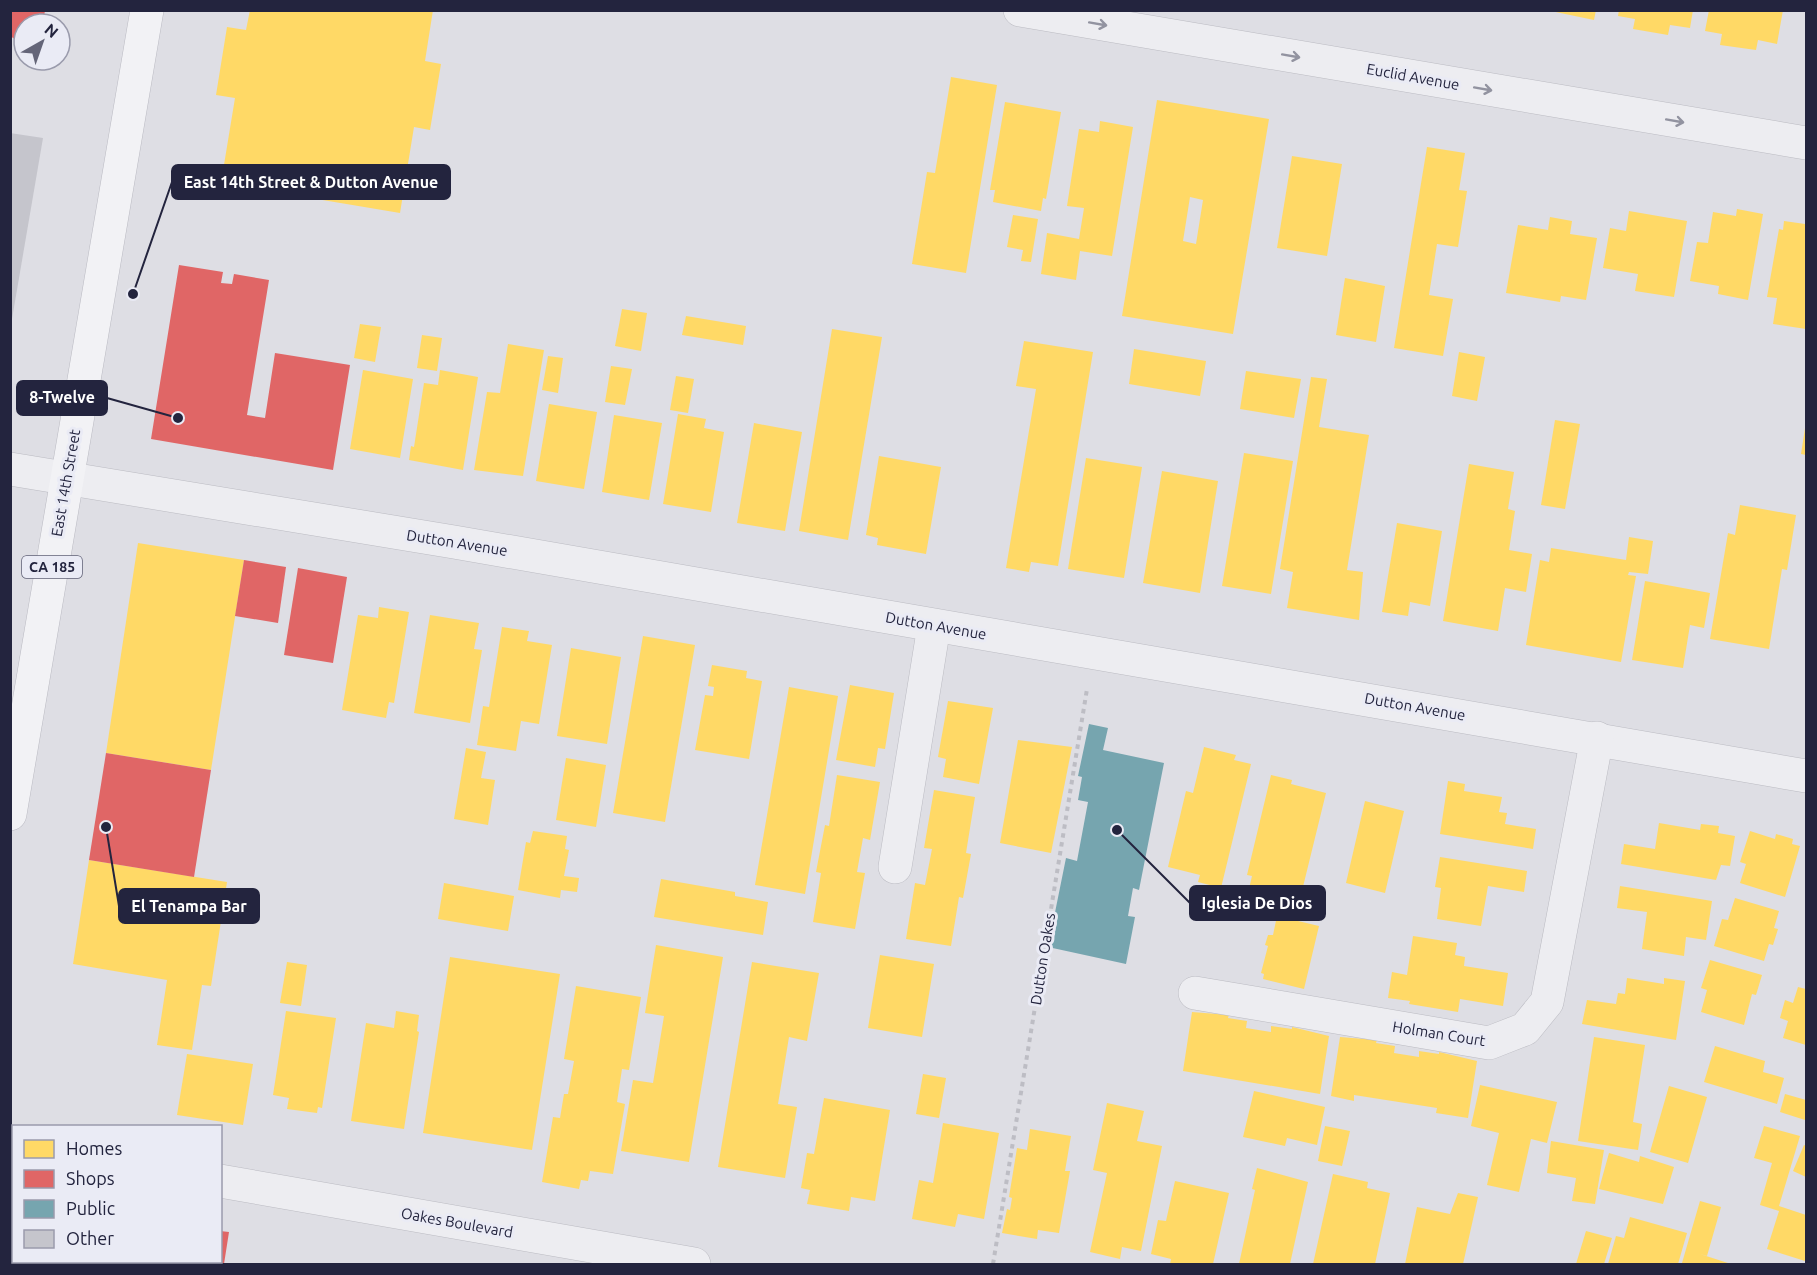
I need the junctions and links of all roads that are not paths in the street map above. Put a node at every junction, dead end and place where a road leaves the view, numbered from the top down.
1 (147, 10) edge
2 (1020, 10) edge
3 (1806, 143) edge
4 (10, 470) edge
5 (66, 478) junction
6 (934, 626) junction
7 (1597, 738) junction
8 (1806, 776) edge
9 (10, 814) edge
10 (895, 867) dead end
11 (1195, 993) dead end
12 (222, 1181) edge
13 (694, 1264) edge

1 - 5 main road, East 14th Street / CA 185
2 -> 3 street, Euclid Avenue
4 - 5 street, Dutton Avenue
5 - 6 street, Dutton Avenue
5 - 9 main road, East 14th Street / CA 185
6 - 7 street, Dutton Avenue
6 - 10 street
7 - 8 street, Dutton Avenue
7 - 11 street, Holman Court
12 - 13 street, Oakes Boulevard

